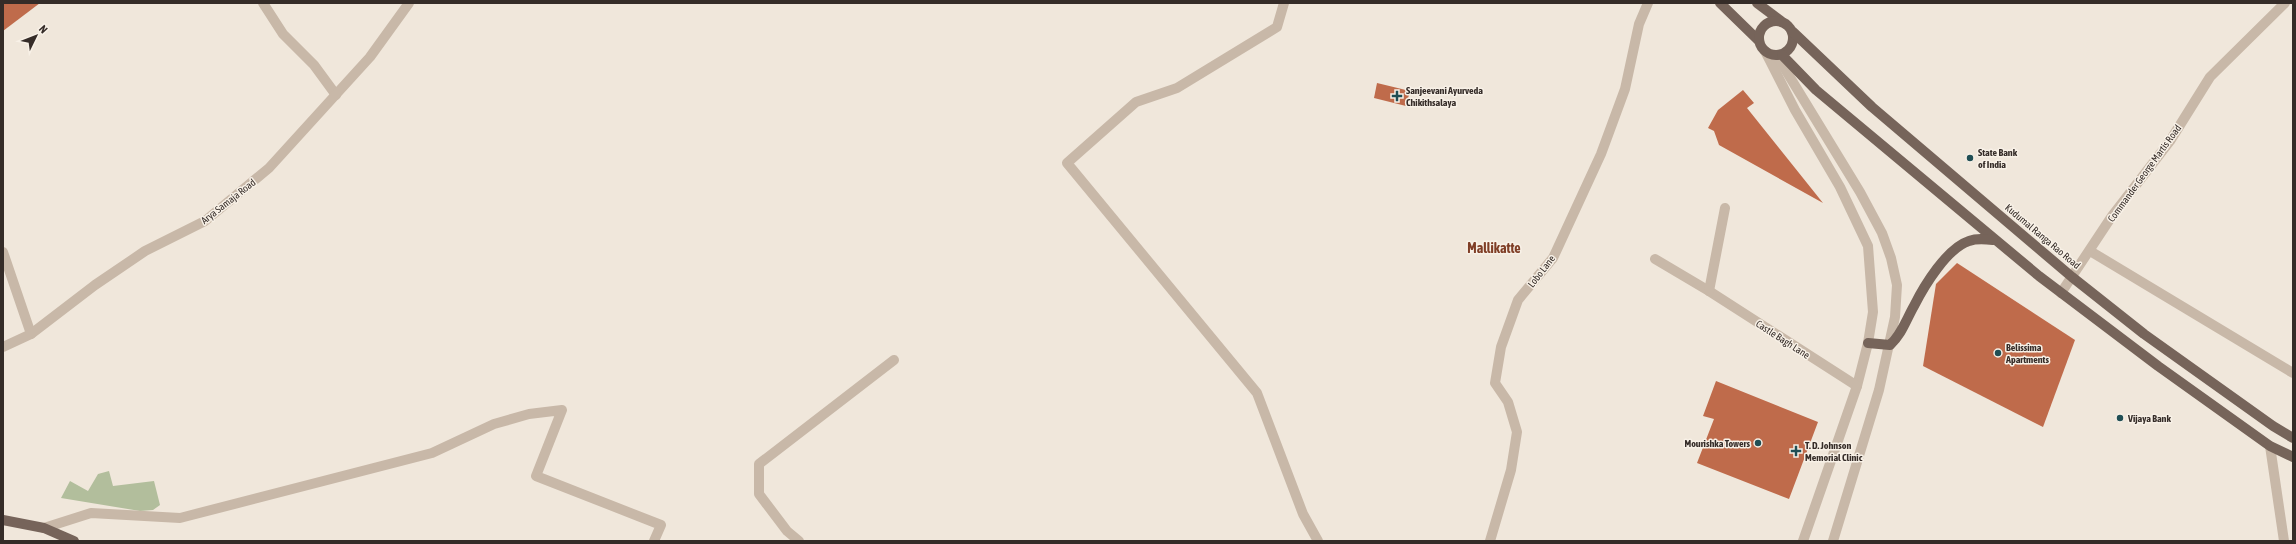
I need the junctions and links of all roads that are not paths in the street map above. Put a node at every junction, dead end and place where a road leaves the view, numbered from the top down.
1 (263, 3) edge
2 (409, 3) edge
3 (1284, 3) edge
4 (1648, 3) edge
5 (1720, 3) edge
6 (1757, 3) edge
7 (2285, 3) edge
8 (1765, 8) edge
9 (1781, 21) junction
10 (1792, 32) junction
11 (1758, 40) junction
12 (1765, 51) junction
13 (1779, 56) junction
14 (336, 95) junction
15 (1725, 208) dead end
16 (1993, 240) junction
17 (2090, 251) junction
18 (3, 252) edge
19 (1655, 260) dead end
20 (2072, 277) junction
21 (1710, 291) junction
22 (2061, 293) junction
23 (31, 334) junction
24 (1868, 343) junction
25 (1890, 345) junction
26 (3, 347) edge
27 (894, 360) dead end
28 (2293, 373) edge
29 (1856, 386) junction
30 (2293, 438) edge
31 (2270, 446) junction
32 (2293, 457) edge
33 (3, 520) edge
34 (44, 528) junction
35 (74, 541) edge
36 (654, 541) edge
37 (798, 541) edge
38 (1318, 541) edge
39 (1490, 541) edge
40 (1804, 541) edge
41 (1833, 541) edge
42 (2284, 541) edge

1 - 14 street
2 - 14 street, Arya Samaja Road
3 - 38 street
4 - 39 street, Lobo Lane
5 - 11 main road
6 - 8 main road
7 - 17 street, Commander George Martis Road
8 - 9 main road
9 - 10 main road
9 - 11 main road
10 - 13 main road
10 - 20 main road, Kudumal Ranga Rao Road
11 - 12 main road
12 - 13 main road
12 - 24 street
13 - 16 main road
13 - 25 street
14 - 23 street, Arya Samaja Road
15 - 21 street
16 - 22 main road
16 - 25 main road
17 - 20 street, Commander George Martis Road
17 - 28 street
18 - 23 street
19 - 21 street, Castle Bagh Lane
20 - 22 street, Commander George Martis Road
20 - 30 main road, Kudumal Ranga Rao Road
21 - 29 street, Castle Bagh Lane
22 - 31 main road
23 - 26 street, Arya Samaja Road
24 - 25 main road
24 - 29 street
25 - 41 street
27 - 37 street
29 - 40 street
31 - 32 main road
31 - 42 street
33 - 34 main road
34 - 35 main road
34 - 36 street

